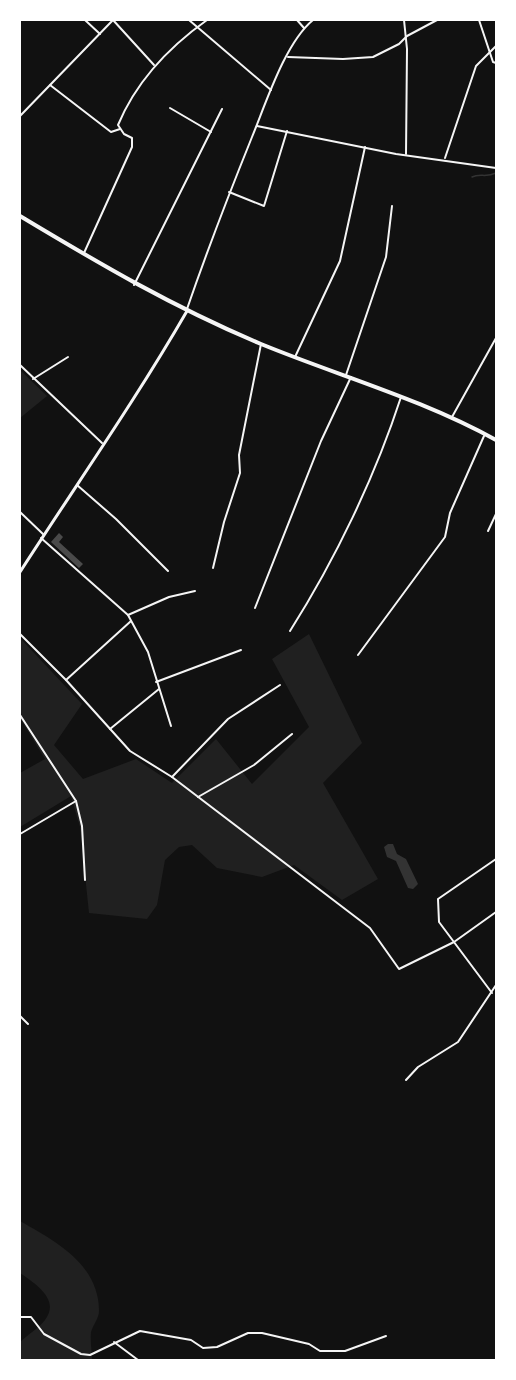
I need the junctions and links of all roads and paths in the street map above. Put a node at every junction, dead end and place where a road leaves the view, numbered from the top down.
1 (85, 20) edge
2 (189, 20) edge
3 (207, 20) edge
4 (297, 20) edge
5 (313, 20) edge
6 (404, 20) edge
7 (436, 20) edge
8 (479, 20) edge
9 (196, 27) junction
10 (304, 28) junction
11 (100, 34) junction
12 (407, 36) junction
13 (496, 46) edge
14 (490, 52) junction
15 (288, 57) junction
16 (496, 63) edge
17 (154, 66) junction
18 (50, 85) junction
19 (271, 90) junction
20 (170, 108) dead end
21 (222, 109) dead end
22 (20, 116) edge
23 (256, 126) junction
24 (120, 129) junction
25 (287, 131) junction
26 (211, 132) junction
27 (365, 147) junction
28 (406, 154) junction
29 (445, 160) junction
30 (496, 168) edge
31 (229, 192) junction
32 (392, 206) dead end
33 (20, 216) edge
34 (83, 255) junction
35 (134, 285) junction
36 (187, 311) junction
37 (496, 338) edge
38 (261, 344) junction
39 (68, 357) dead end
40 (295, 357) junction
41 (20, 365) edge
42 (23, 369) junction
43 (20, 372) edge
44 (348, 376) junction
45 (33, 379) junction
46 (401, 397) junction
47 (452, 418) junction
48 (485, 434) junction
49 (496, 440) edge
50 (102, 443) junction
51 (77, 485) junction
52 (20, 512) edge
53 (496, 514) edge
54 (488, 531) dead end
55 (43, 537) junction
56 (213, 568) dead end
57 (168, 571) dead end
58 (20, 572) edge
59 (195, 591) dead end
60 (255, 608) dead end
61 (128, 615) junction
62 (132, 621) junction
63 (290, 631) dead end
64 (20, 634) edge
65 (241, 650) dead end
66 (358, 655) dead end
67 (66, 680) junction
68 (156, 682) junction
69 (280, 685) dead end
70 (159, 690) junction
71 (20, 715) edge
72 (171, 726) dead end
73 (110, 729) junction
74 (292, 734) dead end
75 (172, 777) junction
76 (198, 797) junction
77 (75, 801) junction
78 (20, 834) edge
79 (496, 859) edge
80 (85, 880) dead end
81 (496, 912) edge
82 (454, 942) junction
83 (496, 985) edge
84 (492, 993) junction
85 (20, 1017) edge
86 (28, 1024) dead end
87 (406, 1080) dead end
88 (20, 1317) edge
89 (386, 1336) dead end
90 (114, 1342) junction
91 (138, 1360) edge

1 - 11 street
2 - 9 street
3 - 9 street
4 - 10 street
5 - 10 street
6 - 12 street
7 - 12 street
8 - 14 street
9 - 17 street
9 - 19 street
10 - 15 street
11 - 17 street
11 - 18 street
12 - 15 street
12 - 28 street
13 - 14 street
14 - 16 street
14 - 29 street
15 - 19 street
17 - 24 street
18 - 22 street
18 - 24 street
19 - 23 street
20 - 26 street
21 - 26 street
23 - 25 street
23 - 31 street
24 - 34 street
25 - 27 street
25 - 31 street
26 - 35 street
27 - 28 street
27 - 40 street
28 - 29 street
29 - 30 street
31 - 36 street
32 - 44 street
33 - 34 highway
34 - 35 highway
35 - 36 highway
36 - 38 highway
36 - 50 street
37 - 47 street
38 - 40 highway
38 - 56 street
39 - 45 street
40 - 44 highway
41 - 42 street
42 - 43 street
42 - 45 street
44 - 46 highway
44 - 60 street
45 - 50 street
46 - 47 highway
46 - 63 street
47 - 48 highway
48 - 49 highway
48 - 66 street
50 - 51 street
51 - 55 street
51 - 57 street
52 - 55 street
53 - 54 street
55 - 58 street
55 - 61 street
59 - 61 street
61 - 62 street
62 - 67 street
62 - 68 street
64 - 67 street
65 - 68 street
67 - 73 street
68 - 70 street
69 - 75 street
70 - 72 street
70 - 73 street
71 - 77 street
73 - 75 street
74 - 76 street
75 - 76 street
76 - 82 street
77 - 78 street
77 - 80 street
79 - 82 street
81 - 82 street
82 - 84 street
83 - 84 street
84 - 87 street
85 - 86 street
88 - 90 street
89 - 90 street
90 - 91 street

